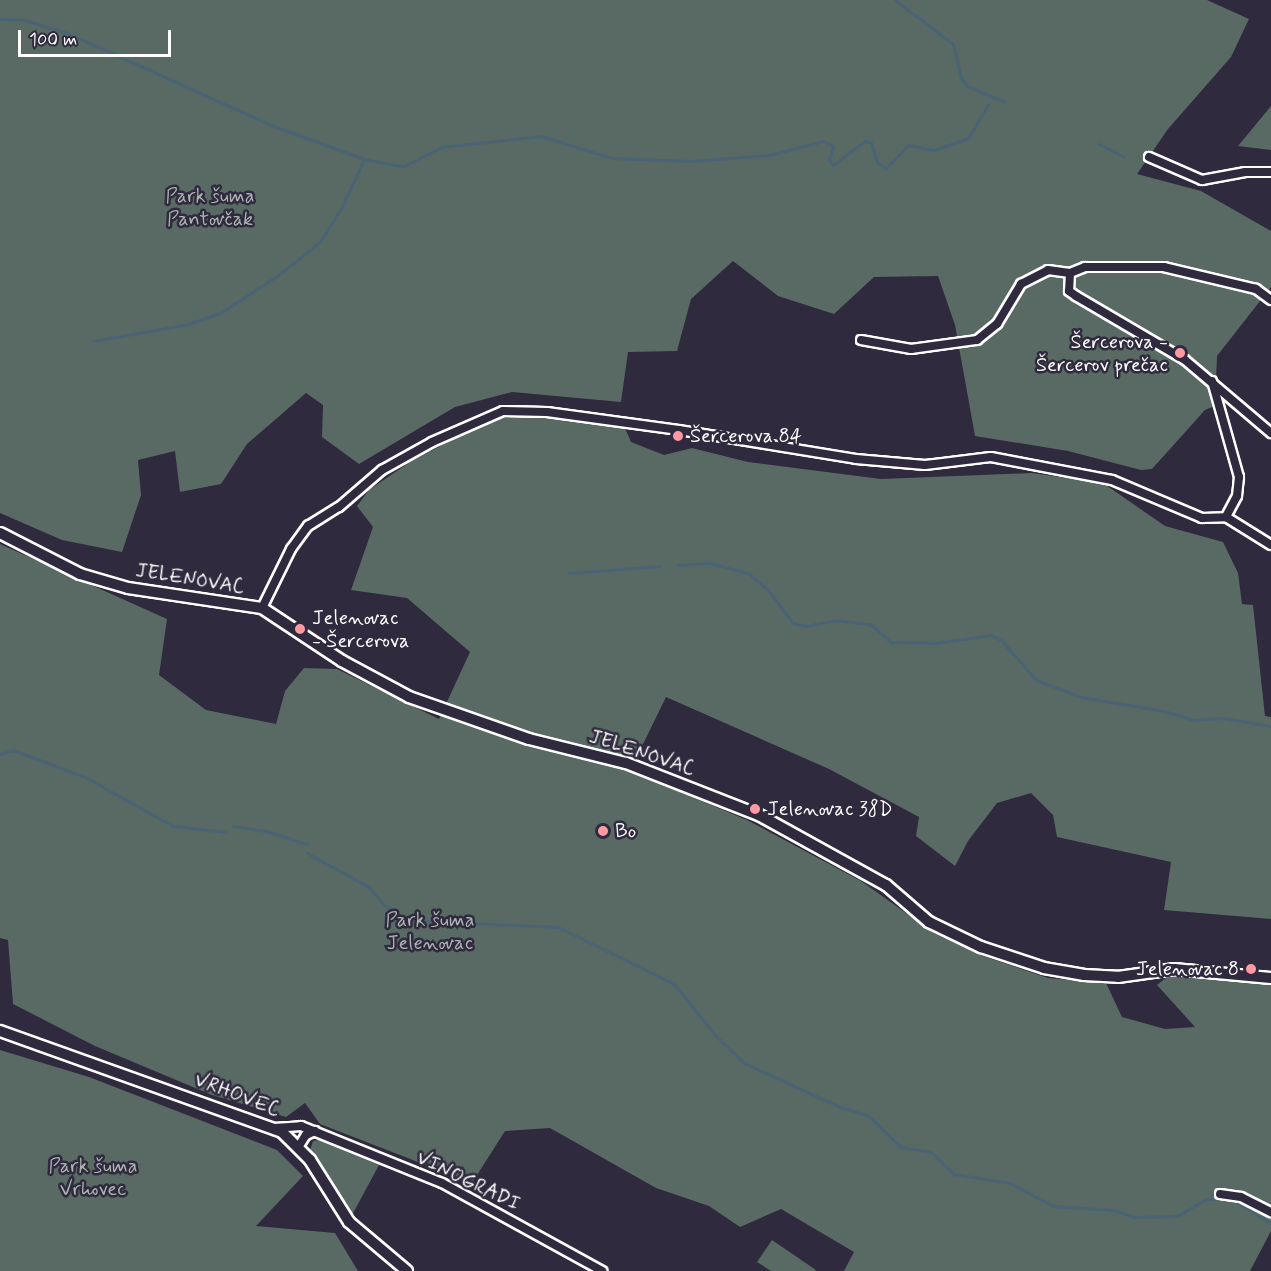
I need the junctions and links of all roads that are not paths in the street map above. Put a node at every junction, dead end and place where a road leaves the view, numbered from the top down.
1 (1149, 157) dead end
2 (1271, 172) edge
3 (1070, 273) junction
4 (1271, 300) edge
5 (861, 340) dead end
6 (1212, 381) junction
7 (1271, 433) edge
8 (1226, 517) junction
9 (0, 533) edge
10 (1271, 545) edge
11 (261, 608) junction
12 (1271, 978) edge
13 (0, 1031) edge
14 (273, 1128) junction
15 (315, 1131) junction
16 (299, 1146) junction
17 (1220, 1194) dead end
18 (1271, 1212) edge
19 (407, 1271) edge
20 (602, 1271) edge

1 - 2 street
3 - 4 street
3 - 5 street
3 - 6 street
6 - 7 street
6 - 8 street
8 - 10 street
8 - 11 street
9 - 11 street, JELENOVAC
11 - 12 street, JELENOVAC
13 - 14 street, VRHOVEC
14 - 15 street, VINOGRADI
14 - 16 street, VRHOVEC
15 - 16 street
15 - 20 street, VINOGRADI
16 - 19 street, VRHOVEC
17 - 18 street

